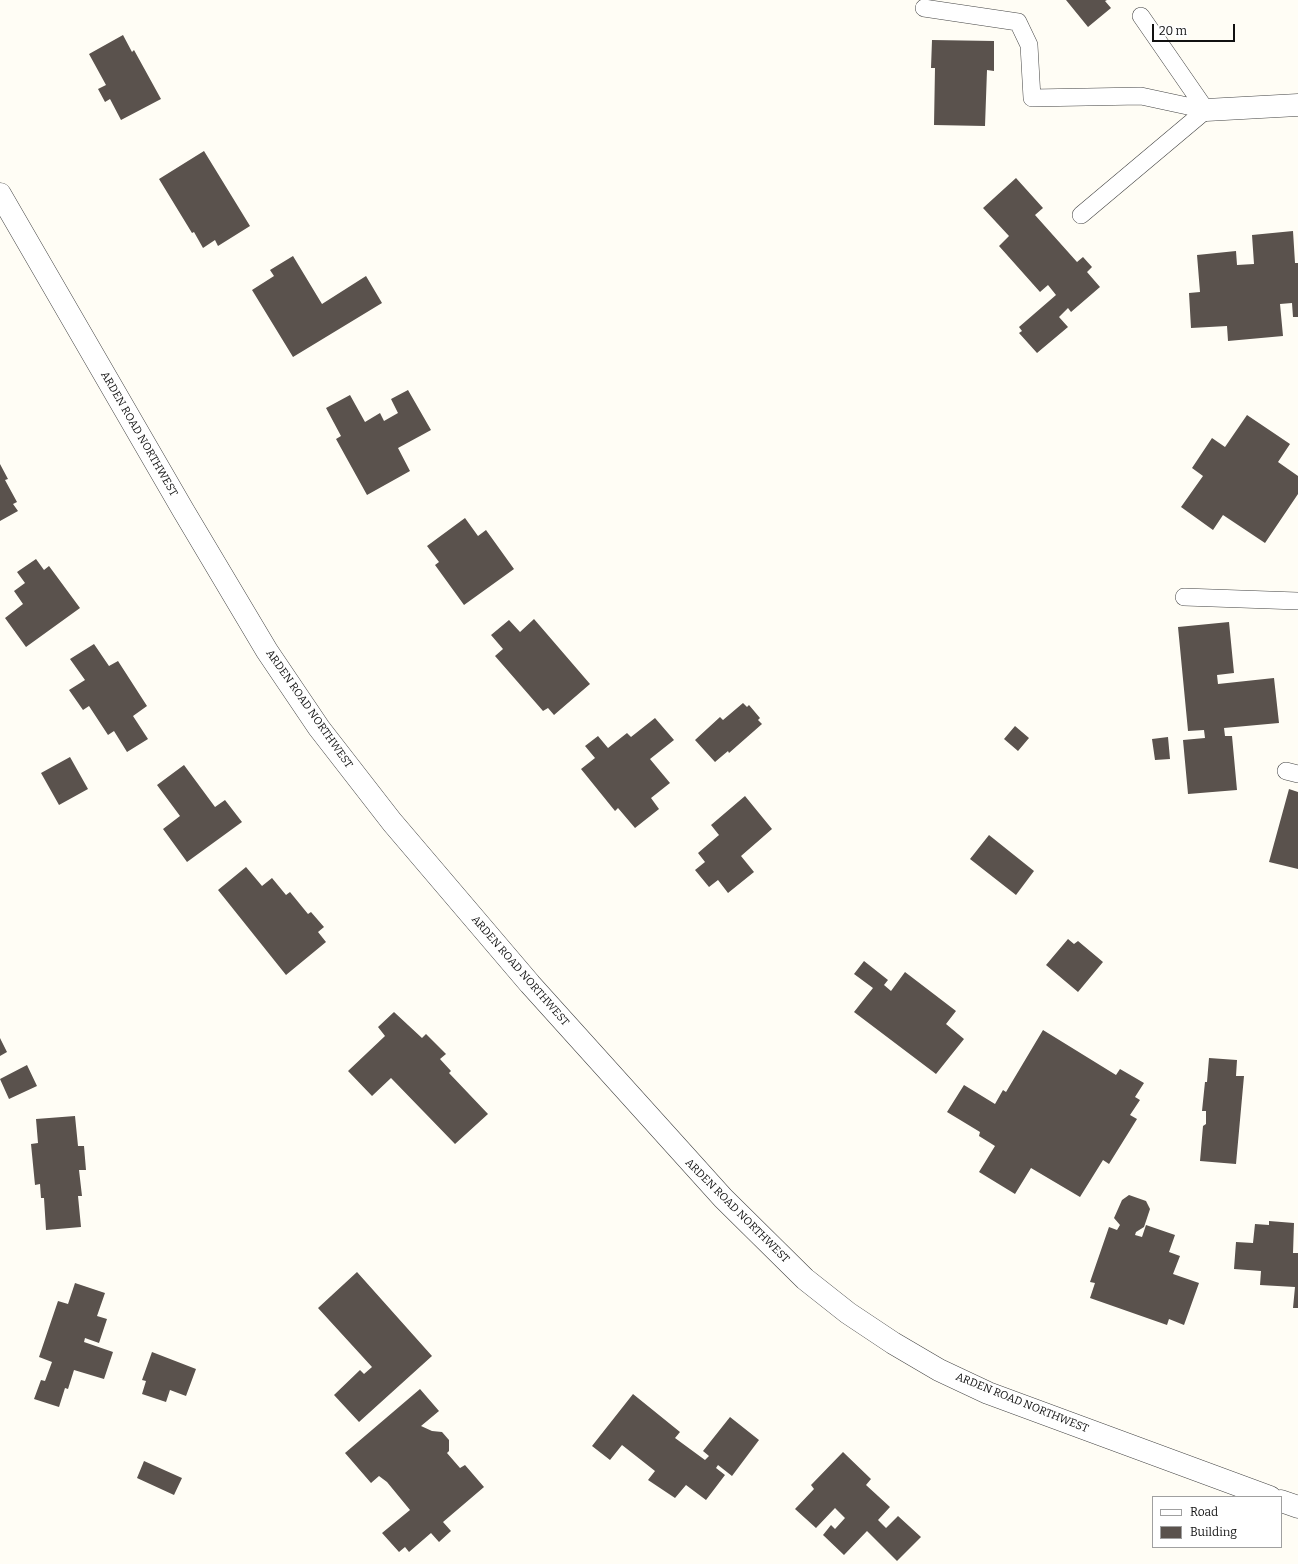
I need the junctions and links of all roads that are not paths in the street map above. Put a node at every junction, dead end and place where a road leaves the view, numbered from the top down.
1 (924, 8) dead end
2 (1141, 16) dead end
3 (1298, 105) edge
4 (1206, 110) junction
5 (0, 194) edge
6 (1081, 215) dead end
7 (1184, 597) dead end
8 (1298, 601) edge
9 (1267, 1496) edge
10 (1282, 1501) edge
11 (1298, 1507) edge

1 - 4 lane
2 - 4 lane
3 - 4 street
4 - 6 lane
5 - 9 street, ARDEN ROAD NORTHWEST
7 - 8 lane
10 - 11 street

